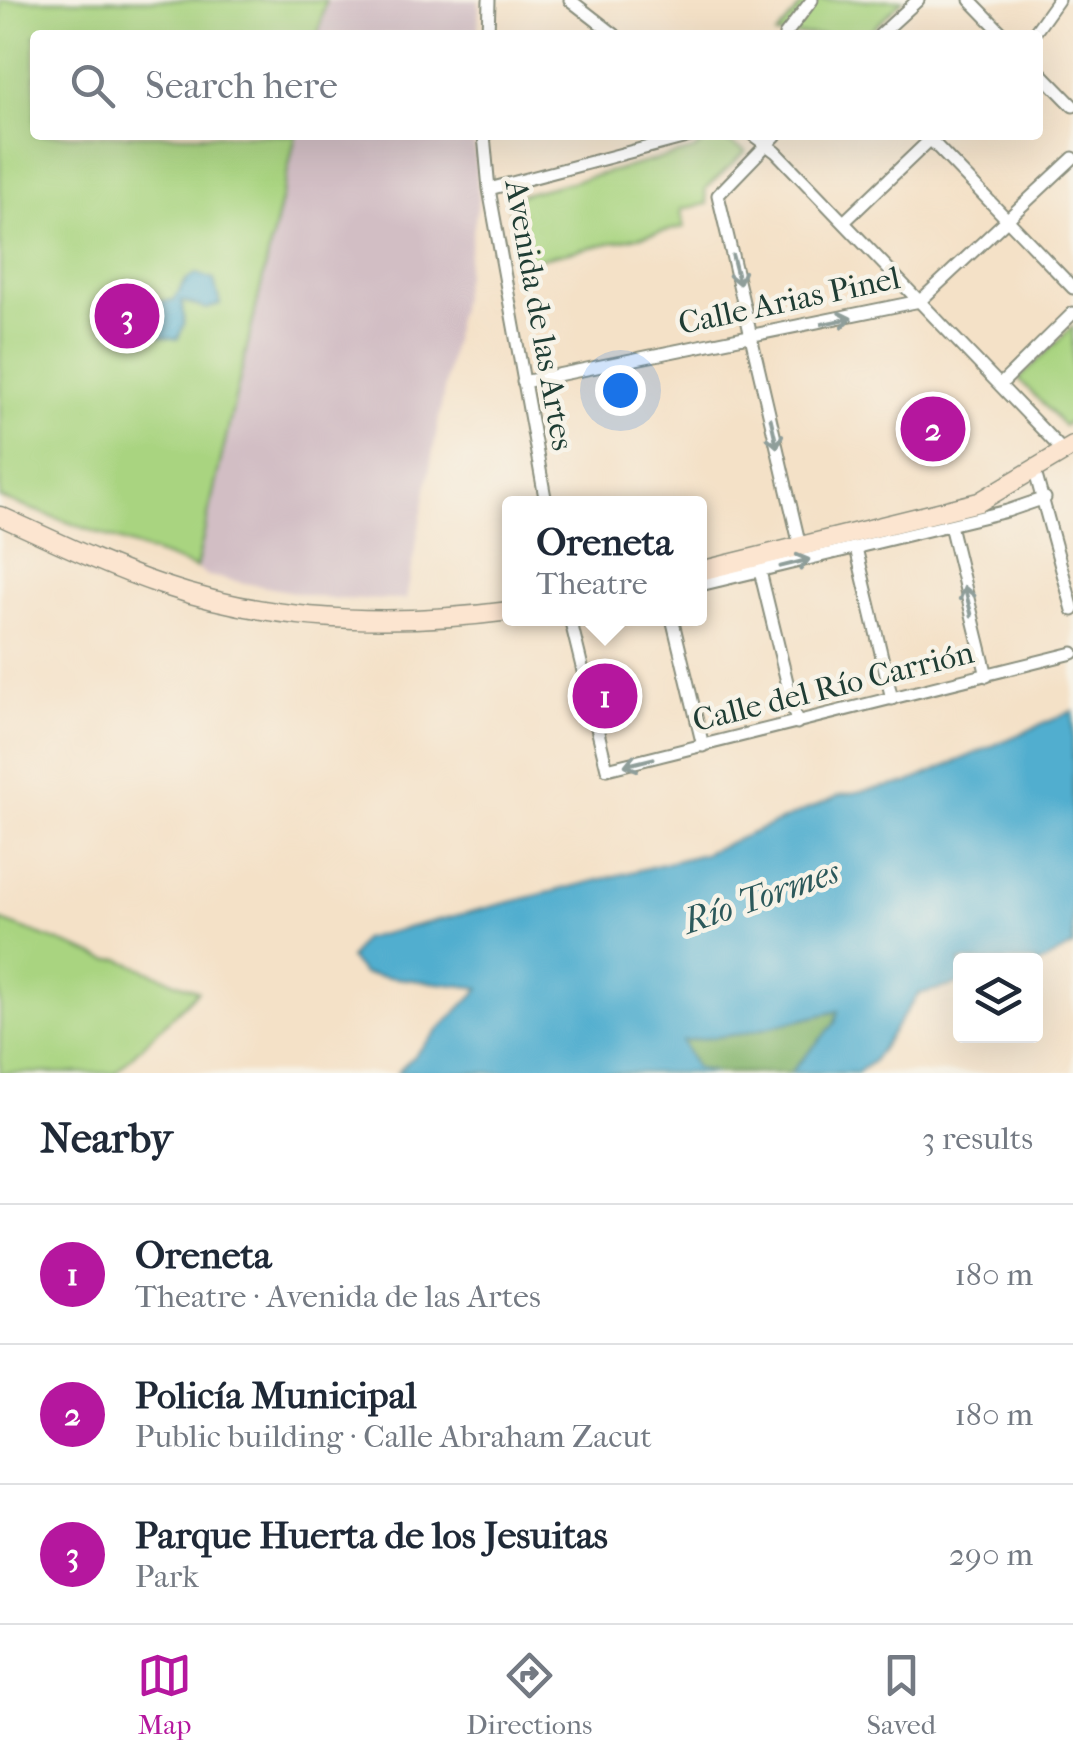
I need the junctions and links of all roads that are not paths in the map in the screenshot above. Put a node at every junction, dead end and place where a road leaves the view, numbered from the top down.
1 (489, 0) edge
2 (570, 0) edge
3 (812, 0) edge
4 (918, 0) edge
5 (970, 0) edge
6 (1058, 0) edge
7 (488, 30) edge
8 (609, 30) edge
9 (789, 30) edge
10 (885, 30) edge
11 (999, 30) edge
12 (1037, 30) edge
13 (1043, 75) edge
14 (1073, 106) edge
15 (484, 140) edge
16 (675, 140) edge
17 (771, 140) edge
18 (773, 140) edge
19 (926, 140) edge
20 (934, 140) edge
21 (1073, 158) edge
22 (489, 188) junction
23 (1008, 220) junction
24 (844, 222) junction
25 (1073, 288) edge
26 (920, 300) junction
27 (1073, 313) edge
28 (752, 338) junction
29 (523, 382) junction
30 (1000, 385) junction
31 (1069, 449) edge
32 (1035, 472) junction
33 (544, 496) edge
34 (1045, 498) junction
35 (0, 516) edge
36 (950, 525) junction
37 (800, 546) junction
38 (856, 548) junction
39 (707, 568) edge
40 (760, 571) junction
41 (707, 584) edge
42 (1073, 610) edge
43 (502, 612) edge
44 (572, 626) edge
45 (674, 626) edge
46 (1073, 653) edge
47 (987, 676) junction
48 (892, 699) junction
49 (797, 723) junction
50 (703, 746) junction

1 - 7 street
2 - 8 street
3 - 9 street
4 - 10 street
5 - 11 street
6 - 12 street
13 - 14 street
15 - 22 street, Avenida de las Artes
16 - 22 street
17 -> 28 street
18 - 24 street
19 - 24 street
20 - 23 street
21 - 23 street, Calle Arias Pinel
22 - 29 street, Avenida de las Artes
23 - 25 street
23 - 26 street, Calle Arias Pinel
24 - 26 street
28 -> 26 street, Calle Arias Pinel
26 - 30 street
27 - 30 street
28 - 29 street, Calle Arias Pinel
28 -> 37 street
29 - 33 street, Avenida de las Artes
30 - 31 street
31 - 32 main road
32 - 34 street
32 - 37 main road
34 - 36 street
34 - 42 street
35 - 43 main road
36 - 38 street
47 -> 36 street
37 - 39 main road
40 -> 38 street
38 - 48 street
40 - 41 street
40 - 49 street
50 -> 44 street, Calle del Río Carrión
45 - 50 street
46 - 47 street, Calle del Río Carrión
47 - 48 street, Calle del Río Carrión
48 - 49 street, Calle del Río Carrión
49 - 50 street, Calle del Río Carrión

